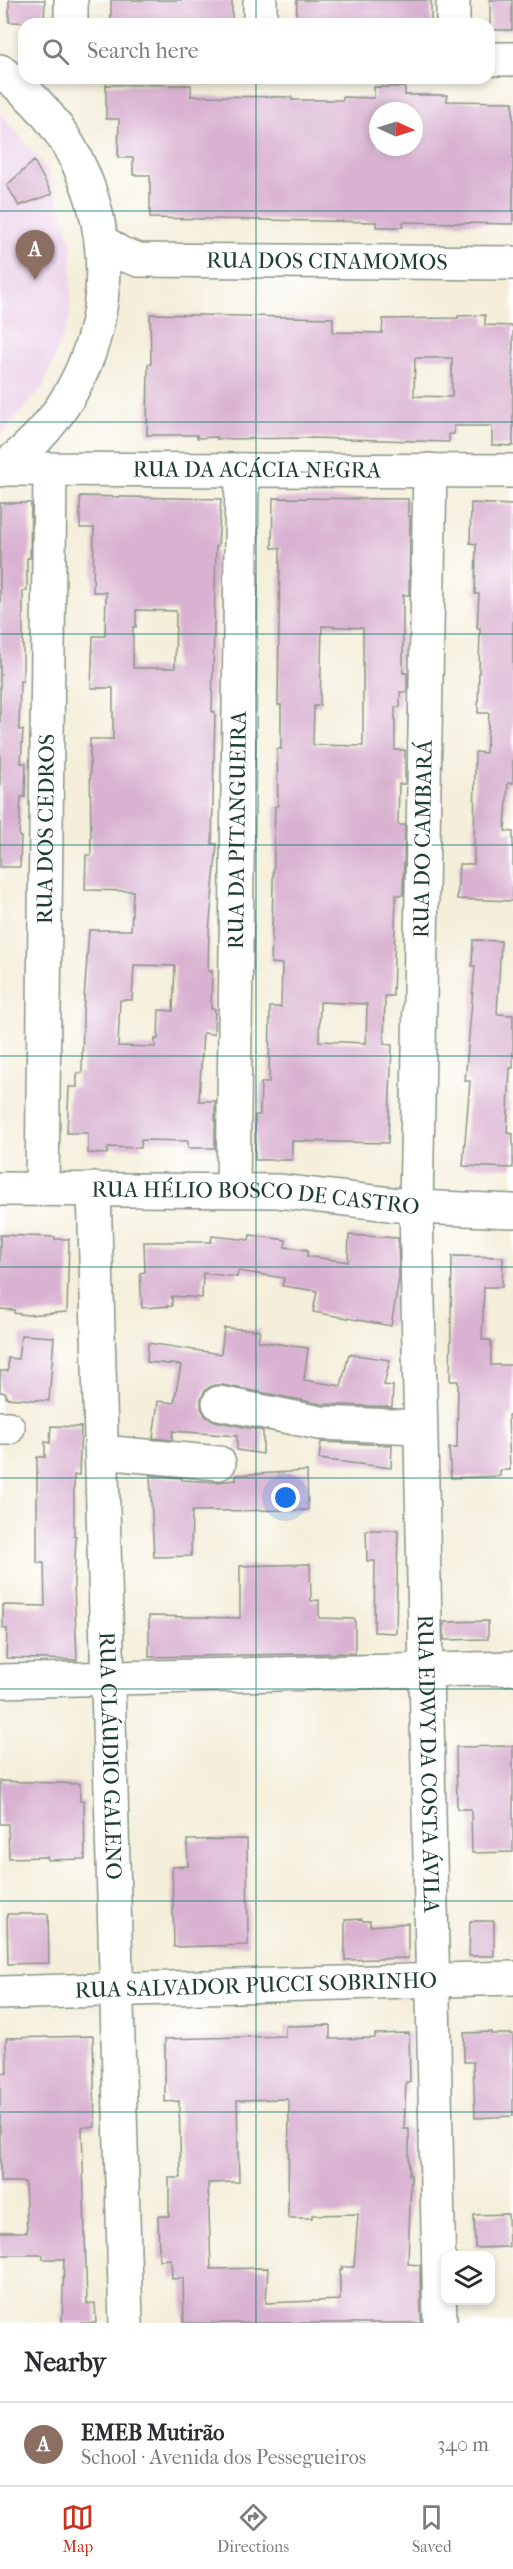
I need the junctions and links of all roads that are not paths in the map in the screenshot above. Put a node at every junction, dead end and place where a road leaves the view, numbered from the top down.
1 (71, 0) edge
2 (260, 0) edge
3 (453, 0) edge
4 (71, 18) edge
5 (260, 18) edge
6 (453, 18) edge
7 (0, 58) edge
8 (18, 58) edge
9 (495, 59) edge
10 (513, 59) edge
11 (0, 70) edge
12 (18, 84) edge
13 (19, 84) edge
14 (102, 241) junction
15 (139, 260) junction
16 (513, 263) edge
17 (104, 282) junction
18 (1, 470) edge
19 (50, 470) junction
20 (242, 470) junction
21 (430, 470) junction
22 (513, 471) edge
23 (0, 1189) edge
24 (42, 1189) junction
25 (94, 1189) junction
26 (233, 1190) junction
27 (416, 1207) junction
28 (513, 1211) edge
29 (219, 1403) dead end
30 (420, 1427) junction
31 (102, 1452) junction
32 (219, 1463) dead end
33 (513, 1668) edge
34 (426, 1670) junction
35 (108, 1678) junction
36 (0, 1681) edge
37 (513, 1978) edge
38 (433, 1980) junction
39 (117, 1990) junction
40 (0, 1993) edge
41 (126, 2323) edge
42 (440, 2323) edge

1 - 4 street
2 - 5 street
3 - 6 street
7 - 8 street
9 - 10 street
11 - 12 street
13 - 14 street
14 - 15 street, RUA DOS CINAMOMOS
14 - 17 street
15 - 16 street, RUA DOS CINAMOMOS
15 - 17 street
17 - 18 street
18 - 19 street, RUA DA ACÁCIA-NEGRA
19 - 20 street, RUA DA ACÁCIA-NEGRA
19 - 24 street, RUA DOS CEDROS
20 - 21 street, RUA DA ACÁCIA-NEGRA
20 - 26 street, RUA DA PITANGUEIRA
21 - 22 street, RUA DA ACÁCIA-NEGRA
21 - 27 street, RUA DO CAMBARÁ
23 - 24 street, RUA HÉLIO BOSCO DE CASTRO
24 - 25 street, RUA HÉLIO BOSCO DE CASTRO
25 - 26 street, RUA HÉLIO BOSCO DE CASTRO
25 - 31 street, RUA CLÁUDIO GALENO
26 - 27 street, RUA HÉLIO BOSCO DE CASTRO
27 - 28 street, RUA HÉLIO BOSCO DE CASTRO
27 - 30 street, RUA EDWY DA COSTA ÁVILA
29 - 30 street
30 - 34 street, RUA EDWY DA COSTA ÁVILA
31 - 32 street
31 - 35 street, RUA CLÁUDIO GALENO
33 - 34 street
34 - 35 street
34 - 38 street, RUA EDWY DA COSTA ÁVILA
35 - 36 street
35 - 39 street, RUA CLÁUDIO GALENO
37 - 38 street, RUA SALVADOR PUCCI SOBRINHO
38 - 39 street, RUA SALVADOR PUCCI SOBRINHO
38 - 42 street, RUA EDWY DA COSTA ÁVILA
39 - 40 street, RUA SALVADOR PUCCI SOBRINHO
39 - 41 street, RUA CLÁUDIO GALENO

